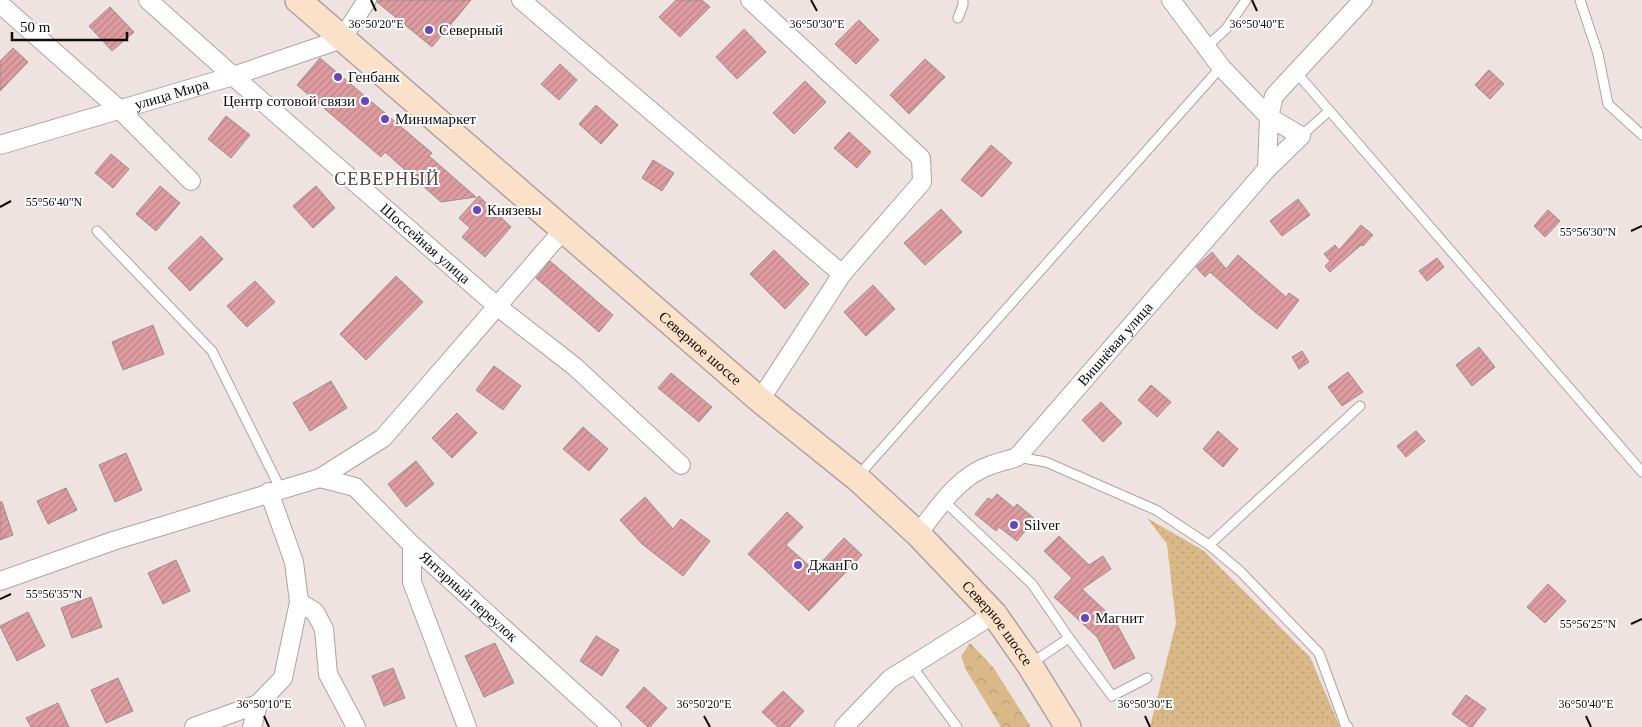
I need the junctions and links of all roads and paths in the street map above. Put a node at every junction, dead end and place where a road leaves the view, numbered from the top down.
1 (148, 0) edge
2 (298, 0) edge
3 (367, 0) edge
4 (521, 0) edge
5 (750, 0) edge
6 (963, 0) edge
7 (1171, 0) edge
8 (1246, 0) edge
9 (1363, 0) edge
10 (1580, 0) edge
11 (0, 4) edge
12 (958, 18) dead end
13 (342, 39) junction
14 (1206, 47) junction
15 (1221, 67) junction
16 (1296, 72) junction
17 (233, 76) junction
18 (120, 110) junction
19 (1329, 111) junction
20 (1269, 117) junction
21 (1642, 135) edge
22 (1301, 136) junction
23 (3, 140) edge
24 (1267, 169) junction
25 (191, 181) dead end
26 (564, 229) junction
27 (97, 231) dead end
28 (842, 274) junction
29 (498, 307) junction
30 (760, 400) junction
31 (1360, 406) dead end
32 (1017, 457) junction
33 (681, 465) dead end
34 (1642, 472) edge
35 (320, 478) junction
36 (857, 478) junction
37 (275, 491) junction
38 (944, 501) junction
39 (918, 534) junction
40 (412, 545) junction
41 (1209, 545) junction
42 (0, 581) edge
43 (299, 602) junction
44 (994, 614) junction
45 (1069, 638) junction
46 (1029, 664) junction
47 (911, 665) junction
48 (1147, 678) dead end
49 (258, 704) junction
50 (194, 727) edge
51 (252, 727) edge
52 (356, 727) edge
53 (467, 727) edge
54 (612, 727) edge
55 (844, 727) edge
56 (957, 727) edge
57 (1068, 727) edge
58 (1348, 727) edge

1 - 17 street, Шоссейная улица
2 - 13 main road, Северное шоссе
3 - 13 street
4 - 28 street
5 - 28 street
6 - 12 lane
7 - 14 street
8 - 14 lane
9 - 16 street
10 - 21 lane
11 - 18 street
13 - 17 street, улица Мира
13 - 26 main road, Северное шоссе
14 - 15 street
15 - 20 street
15 - 36 lane
16 - 19 lane
16 - 20 street
17 - 18 street, улица Мира
17 - 29 street, Шоссейная улица
18 - 23 street, улица Мира
18 - 25 street
19 - 22 lane
19 - 34 lane
20 - 22 street
20 - 24 street
22 - 24 street, Вишнёвая улица
24 - 32 street, Вишнёвая улица
26 - 29 street
26 - 30 main road, Северное шоссе
27 - 37 lane
28 - 30 street
29 - 33 street, Шоссейная улица
29 - 35 street
30 - 36 main road, Северное шоссе
31 - 41 lane
32 - 38 street
32 - 41 lane
35 - 37 street
35 - 40 street, Янтарный переулок
36 - 39 main road, Северное шоссе
37 - 42 street
37 - 43 street
38 - 39 street
38 - 45 lane
39 - 44 main road, Северное шоссе
40 - 53 street
40 - 54 street, Янтарный переулок
41 - 58 lane
43 - 49 street
43 - 52 street
44 - 46 main road, Северное шоссе
44 - 47 street
45 - 46 lane
45 - 48 lane
46 - 57 main road, Северное шоссе
47 - 55 street
47 - 56 lane
49 - 50 street
49 - 51 street

